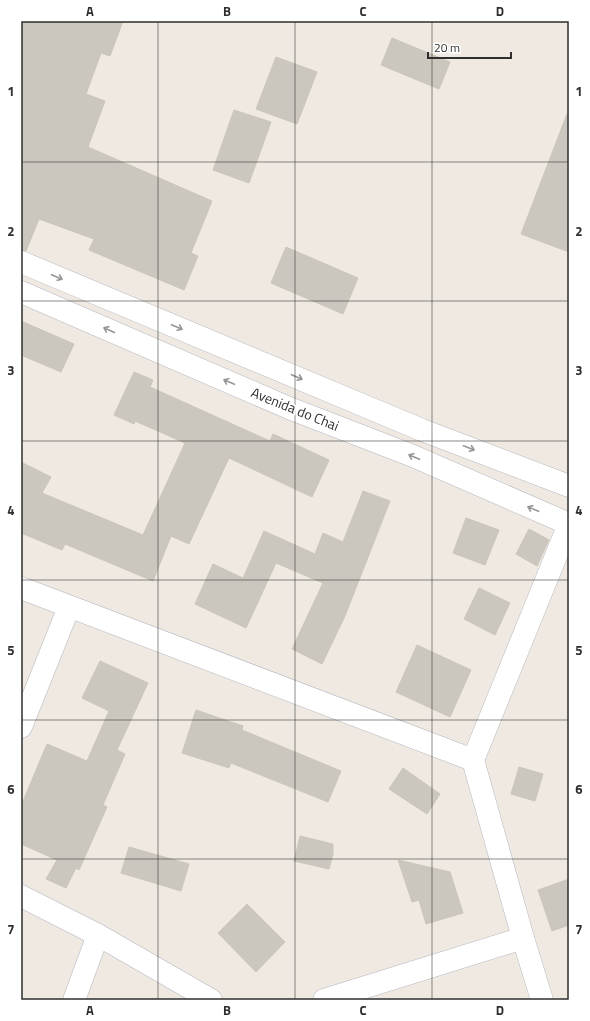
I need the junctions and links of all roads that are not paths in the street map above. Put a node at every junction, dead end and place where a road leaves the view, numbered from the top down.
1 (21, 262) edge
2 (21, 292) edge
3 (569, 486) edge
4 (569, 524) edge
5 (21, 588) edge
6 (69, 607) junction
7 (21, 727) edge
8 (473, 760) junction
9 (21, 896) edge
10 (98, 935) junction
11 (523, 938) junction
12 (74, 1000) edge
13 (211, 1000) edge
14 (324, 1000) edge
15 (542, 1000) edge

1 -> 3 street
4 -> 2 street, Avenida do Chai
4 - 8 street
5 - 6 street
6 - 7 street
6 - 8 street
8 - 11 street
9 - 10 street
10 - 12 street
10 - 13 street
11 - 14 street
11 - 15 street

